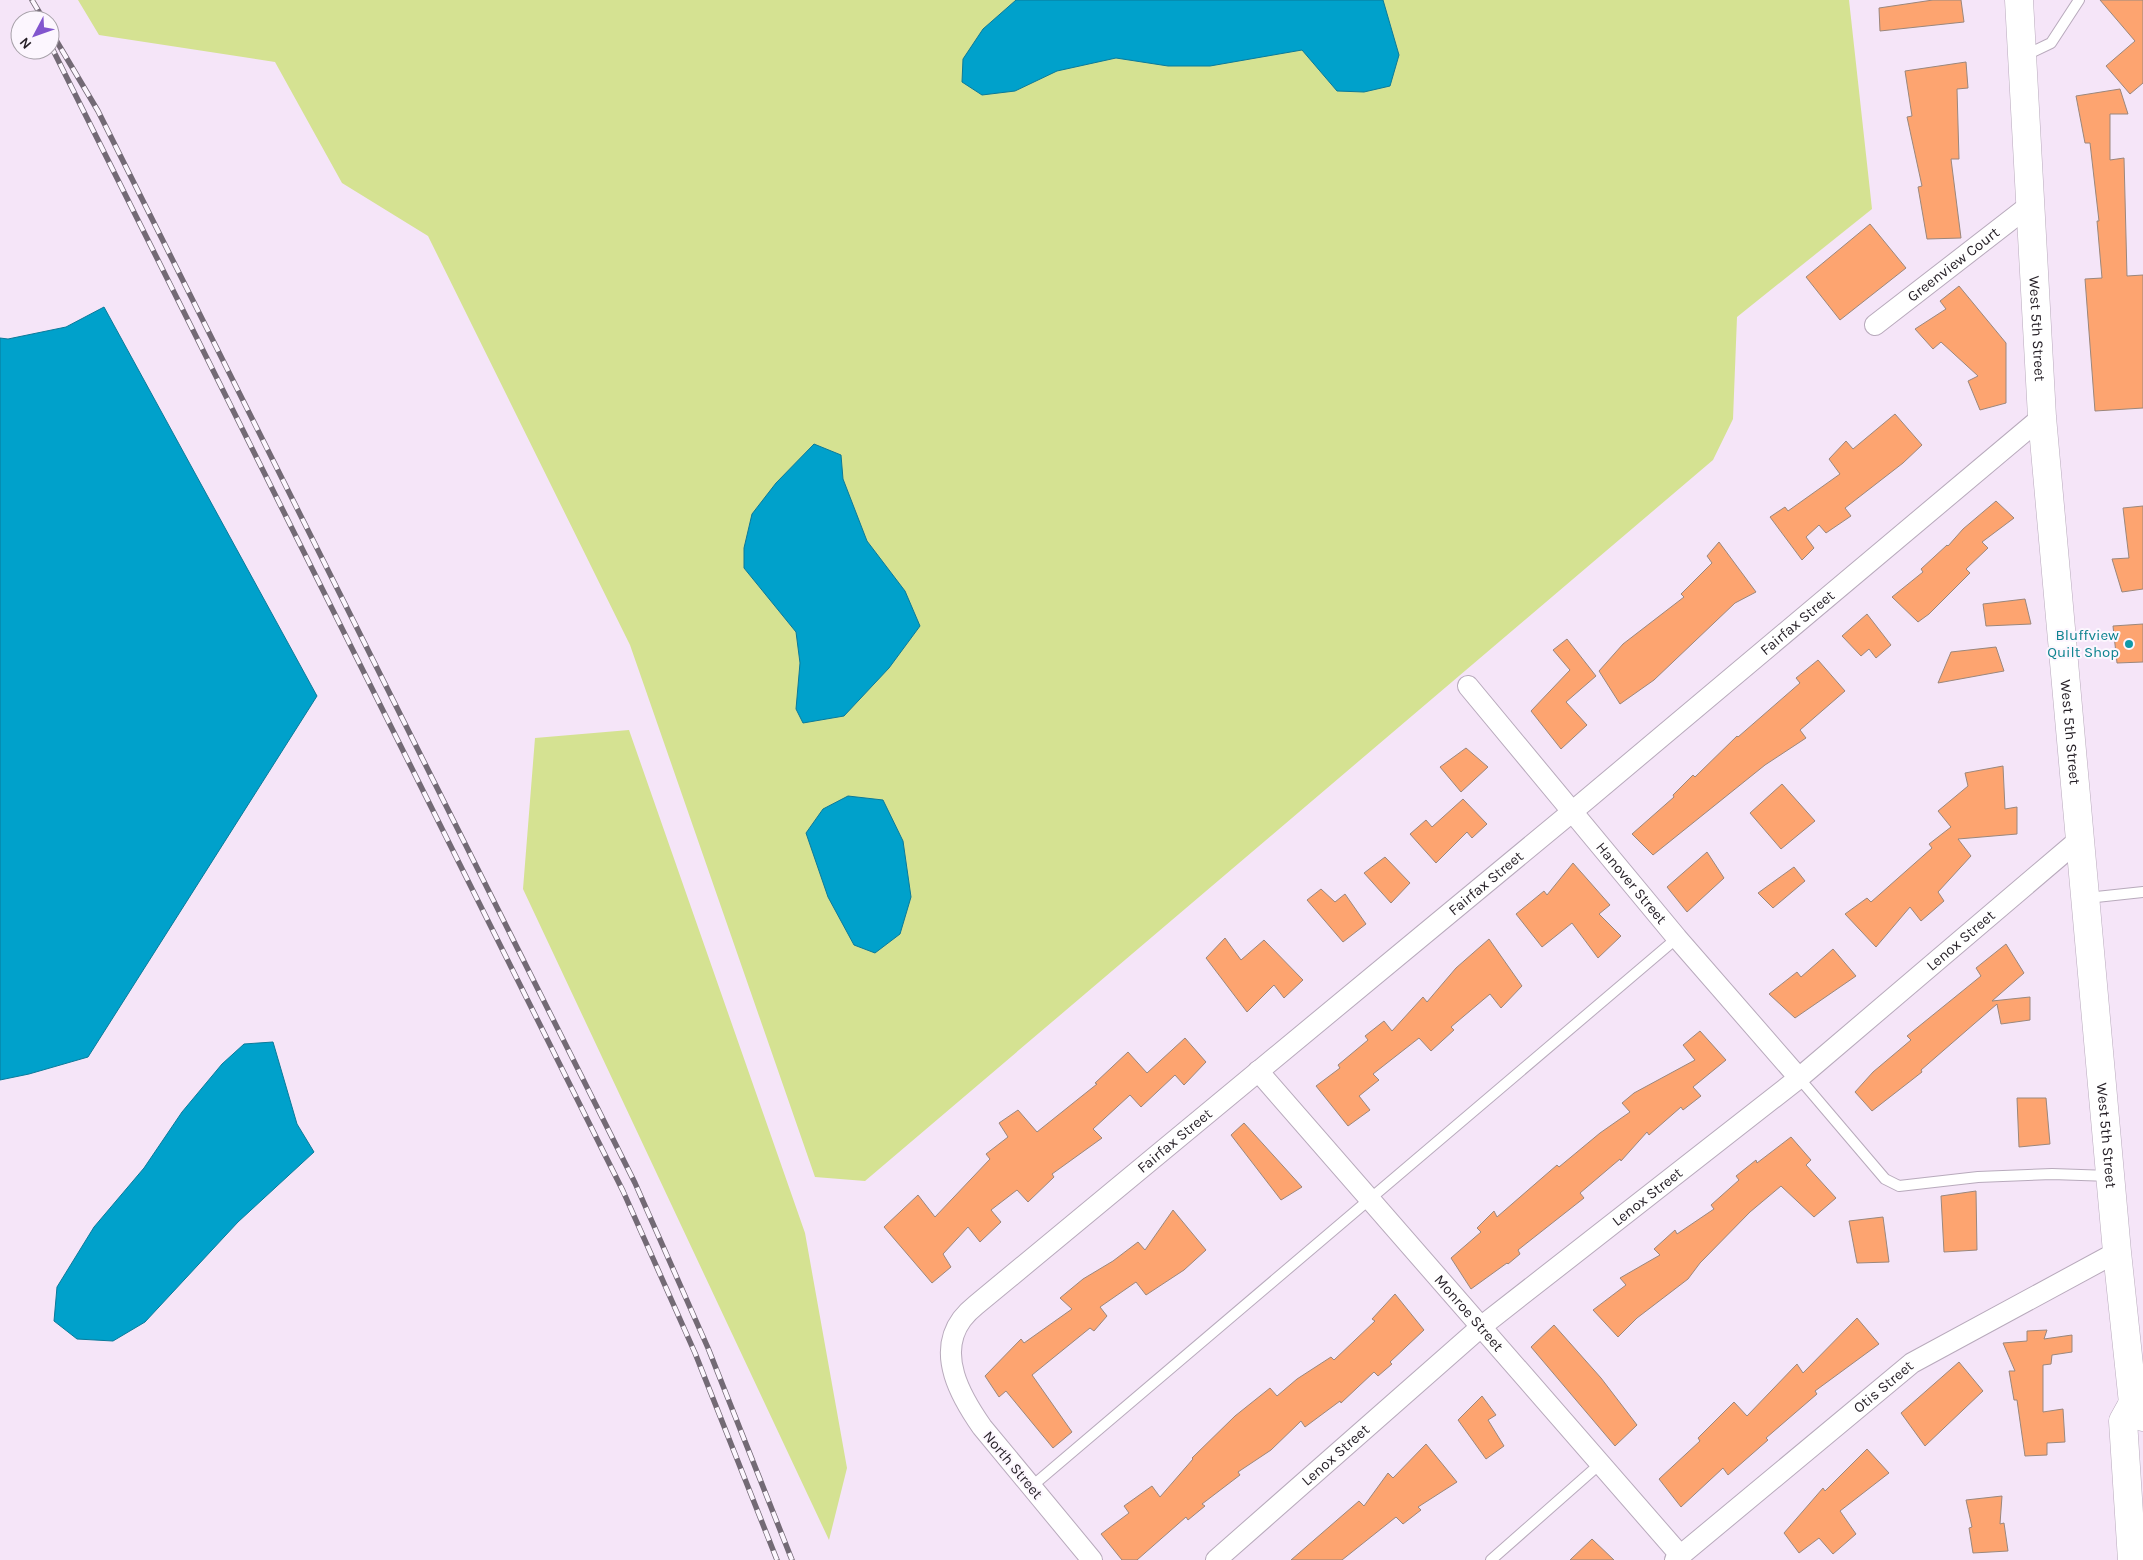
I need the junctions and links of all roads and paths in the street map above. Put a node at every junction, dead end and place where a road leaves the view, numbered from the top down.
1 (2019, 0) edge
2 (2070, 0) edge
3 (2079, 0) edge
4 (2072, 11) junction
5 (2023, 56) junction
6 (2030, 206) junction
7 (1875, 324) dead end
8 (2042, 417) junction
9 (1468, 686) dead end
10 (1573, 811) junction
11 (2081, 838) junction
12 (2143, 892) edge
13 (2086, 898) junction
14 (1677, 938) junction
15 (1258, 1071) junction
16 (1799, 1078) junction
17 (2111, 1176) junction
18 (1370, 1198) junction
19 (2117, 1252) junction
20 (1482, 1326) junction
21 (951, 1361) joint
22 (2140, 1407) edge
23 (1601, 1463) junction
24 (1031, 1487) junction
25 (1678, 1558) edge
26 (1092, 1560) edge
27 (1216, 1560) edge
28 (1491, 1560) edge
29 (2132, 1560) edge

1 - 5 main road, West 5th Street
2 - 4 lane
3 - 4 lane
4 - 5 lane
5 - 6 main road, West 5th Street
6 - 7 street, Greenview Court
6 - 8 main road, West 5th Street
8 - 10 street, Fairfax Street
8 - 11 main road, West 5th Street
9 - 10 street, Hanover Street
10 - 14 street, Hanover Street
10 - 15 street, Fairfax Street
11 - 13 main road, West 5th Street
11 - 16 street, Lenox Street
12 - 13 lane
13 - 17 main road, West 5th Street
14 - 16 street, Hanover Street
14 - 18 lane
15 - 18 street, Monroe Street
15 - 21 street, Fairfax Street
16 - 17 lane
16 - 20 street, Lenox Street
17 - 19 main road, West 5th Street
18 - 20 street, Monroe Street
18 - 24 lane
19 - 22 main road, West 5th Street
19 - 25 street, Otis Street
20 - 23 street, Monroe Street
20 - 27 street, Lenox Street
21 - 24 street, North Street
22 - 29 main road, West 5th Street
23 - 25 street, Monroe Street
23 - 28 lane
24 - 26 street, North Street

